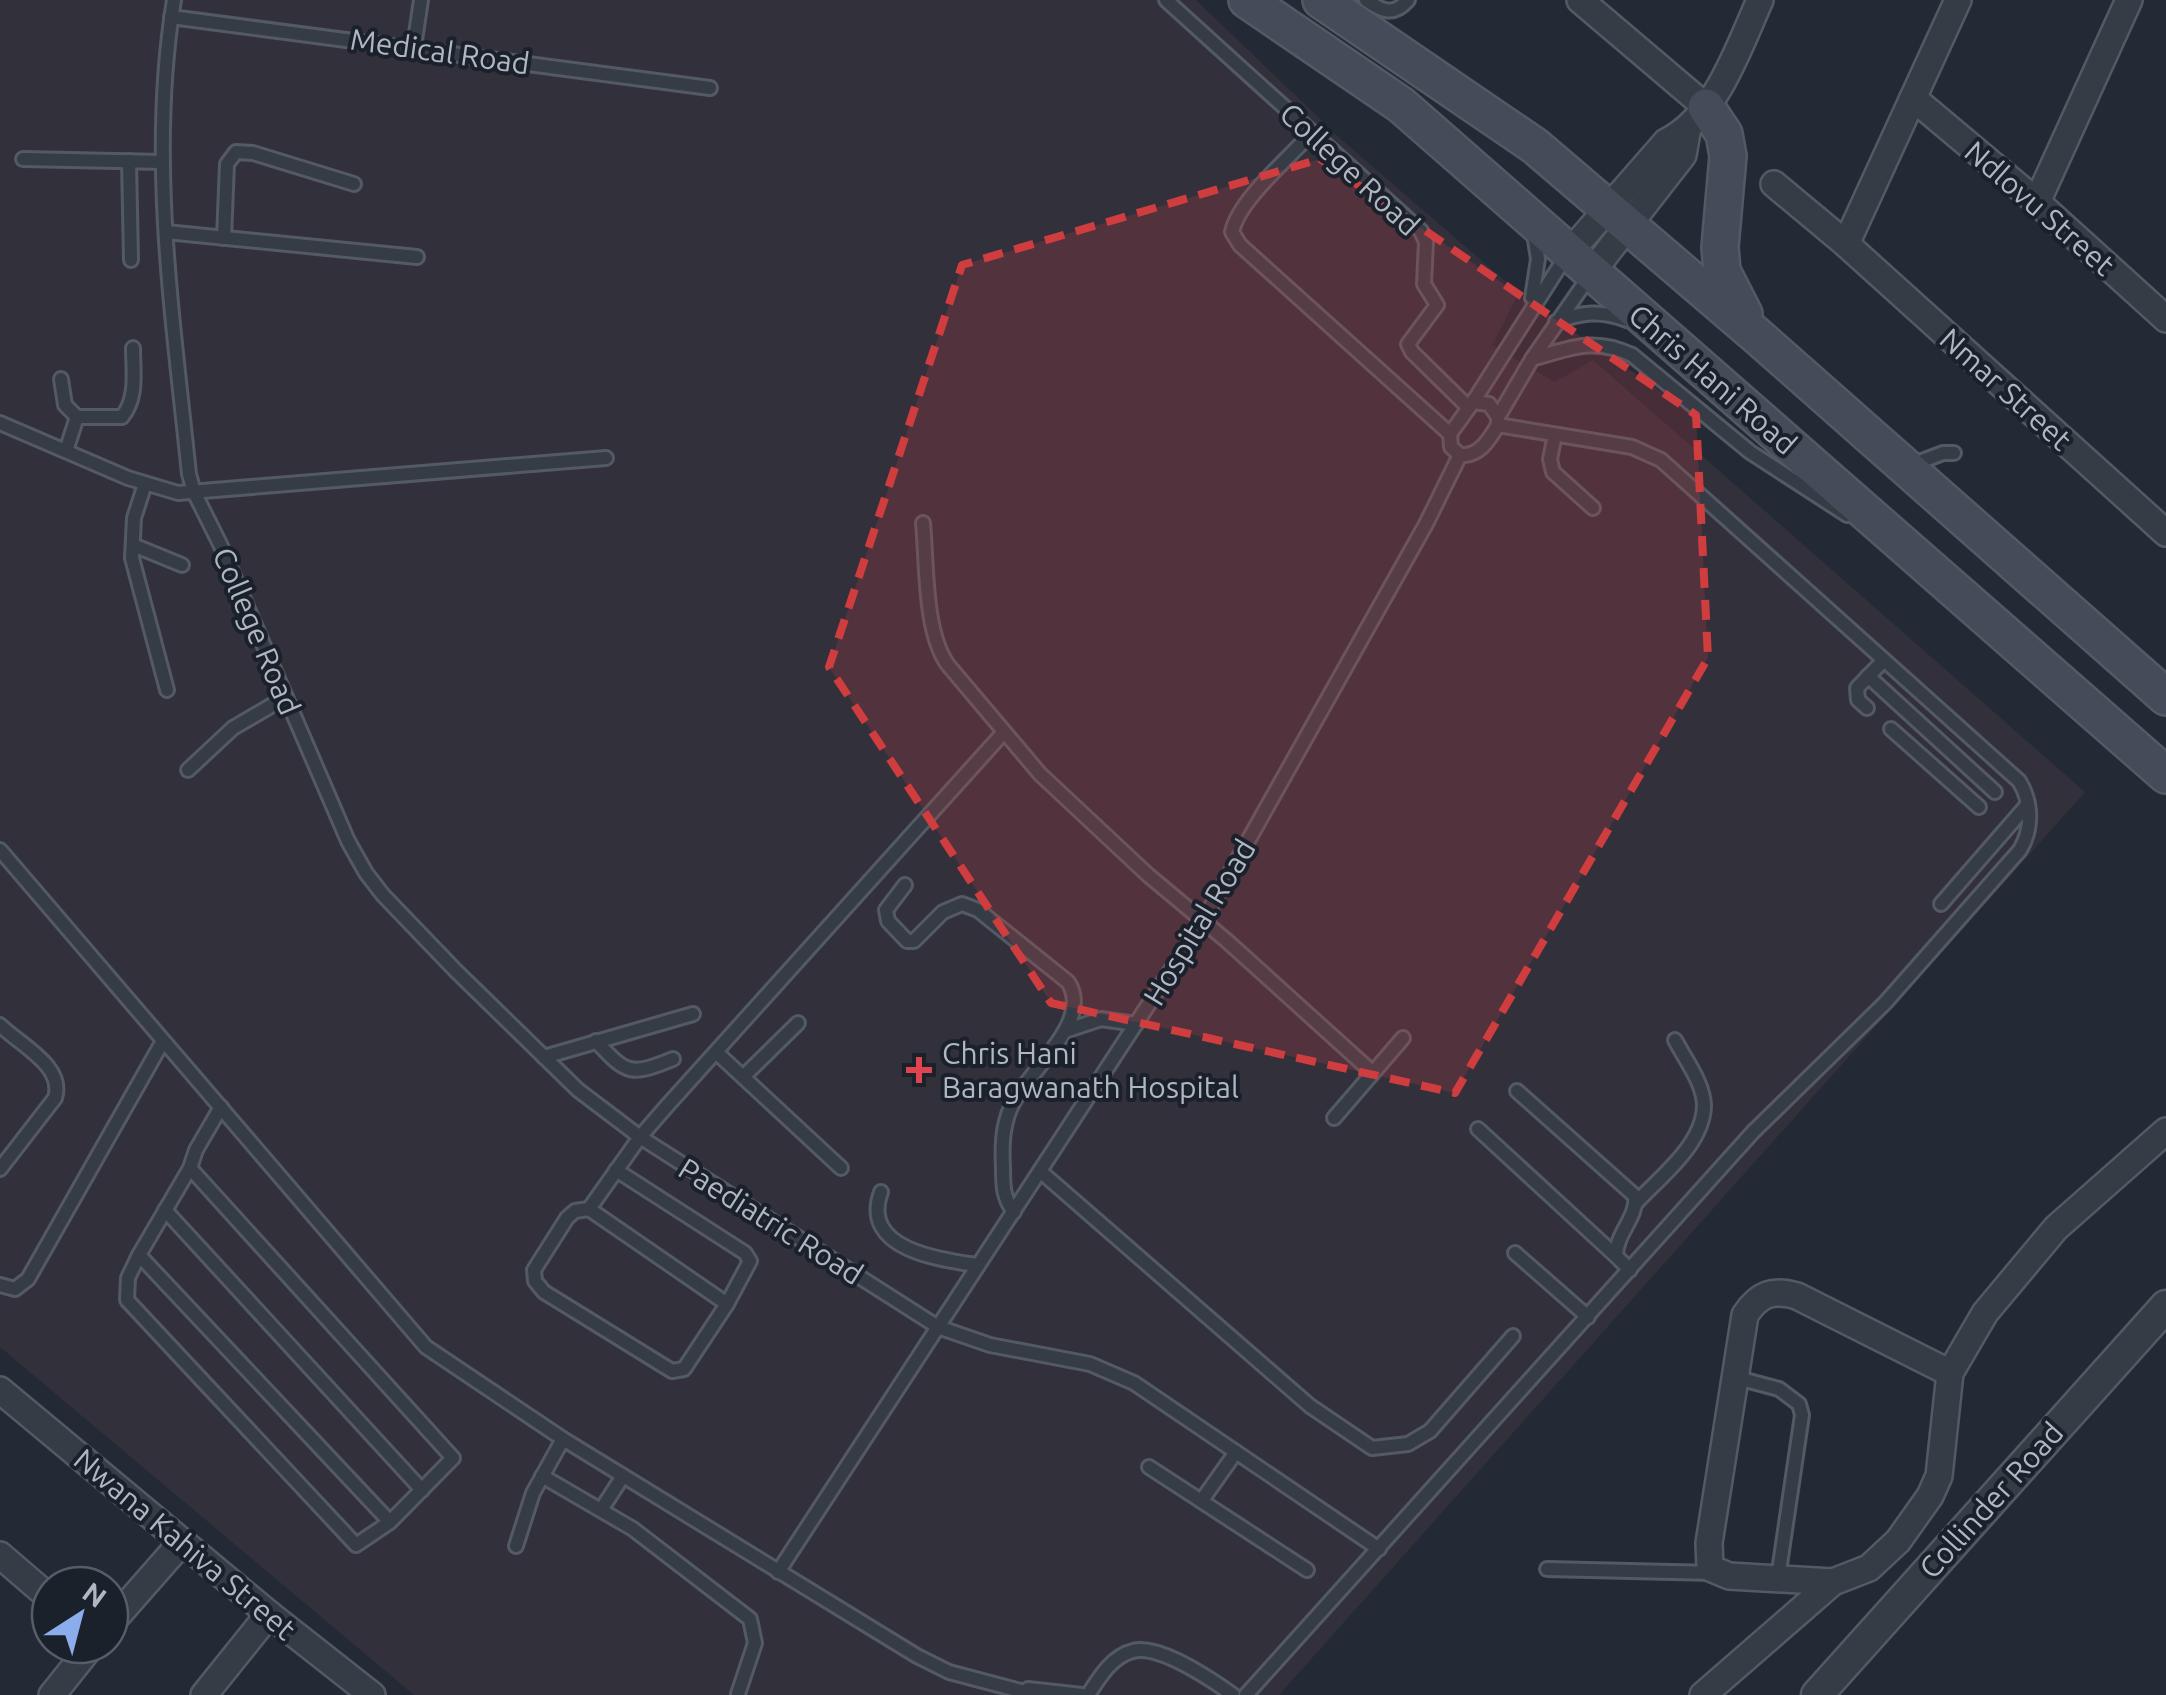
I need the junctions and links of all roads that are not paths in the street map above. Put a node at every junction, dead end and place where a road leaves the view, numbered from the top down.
1 (174, 0) edge
2 (421, 0) edge
3 (1166, 0) edge
4 (1246, 0) edge
5 (1322, 0) edge
6 (1366, 0) edge
7 (1408, 0) edge
8 (1580, 0) edge
9 (1760, 0) edge
10 (1958, 0) edge
11 (2130, 0) edge
12 (171, 17) junction
13 (414, 47) junction
14 (710, 88) dead end
15 (1913, 98) junction
16 (1696, 120) junction
17 (1312, 132) junction
18 (23, 160) dead end
19 (130, 162) junction
20 (163, 162) junction
21 (354, 184) dead end
22 (1774, 184) dead end
23 (2037, 202) junction
24 (1528, 215) junction
25 (1618, 217) junction
26 (166, 232) junction
27 (224, 238) junction
28 (1846, 244) junction
29 (418, 257) dead end
30 (131, 260) dead end
31 (1580, 262) junction
32 (1528, 315) junction
33 (2166, 319) edge
34 (1556, 322) junction
35 (1756, 335) junction
36 (1677, 347) junction
37 (133, 348) dead end
38 (1532, 359) junction
39 (61, 379) dead end
40 (1471, 404) junction
41 (77, 417) junction
42 (1498, 421) junction
43 (0, 423) edge
44 (1450, 434) junction
45 (1555, 435) junction
46 (66, 451) junction
47 (1954, 453) dead end
48 (1460, 455) junction
49 (606, 458) dead end
50 (1906, 468) junction
51 (145, 484) junction
52 (194, 492) junction
53 (1592, 508) dead end
54 (923, 523) dead end
55 (2166, 533) edge
56 (133, 545) junction
57 (1921, 562) junction
58 (182, 565) dead end
59 (1884, 660) junction
60 (1868, 676) junction
61 (167, 690) dead end
62 (286, 698) junction
63 (2166, 698) edge
64 (1868, 708) dead end
65 (1891, 729) dead end
66 (1004, 732) junction
67 (188, 770) dead end
68 (2166, 775) edge
69 (1995, 792) dead end
70 (2028, 804) junction
71 (1978, 807) dead end
72 (0, 850) edge
73 (905, 885) dead end
74 (1941, 904) dead end
75 (1203, 921) junction
76 (693, 1014) dead end
77 (798, 1022) dead end
78 (1136, 1024) junction
79 (0, 1025) edge
80 (1068, 1030) junction
81 (1402, 1038) dead end
82 (163, 1040) junction
83 (1675, 1040) dead end
84 (596, 1042) junction
85 (716, 1052) junction
86 (544, 1057) junction
87 (673, 1059) dead end
88 (1372, 1073) junction
89 (744, 1077) junction
90 (1516, 1091) dead end
91 (221, 1107) junction
92 (1334, 1118) dead end
93 (1478, 1129) dead end
94 (2166, 1130) edge
95 (640, 1137) junction
96 (190, 1168) junction
97 (841, 1168) dead end
98 (0, 1169) edge
99 (616, 1170) junction
100 (1040, 1171) junction
101 (881, 1192) dead end
102 (1636, 1203) junction
103 (589, 1209) junction
104 (165, 1210) junction
105 (1014, 1212) junction
106 (1515, 1253) dead end
107 (139, 1254) junction
108 (1616, 1256) junction
109 (978, 1266) junction
110 (1630, 1270) junction
111 (0, 1285) edge
112 (727, 1304) junction
113 (2166, 1306) edge
114 (1588, 1317) junction
115 (938, 1327) junction
116 (1513, 1336) dead end
117 (1950, 1372) junction
118 (1734, 1377) junction
119 (0, 1390) edge
120 (563, 1439) junction
121 (1236, 1452) junction
122 (1149, 1467) dead end
123 (542, 1476) junction
124 (623, 1476) junction
125 (422, 1490) junction
126 (1202, 1500) junction
127 (600, 1510) junction
128 (390, 1522) junction
129 (182, 1542) junction
130 (516, 1546) dead end
131 (1379, 1549) junction
132 (0, 1555) edge
133 (1547, 1569) dead end
134 (1308, 1570) dead end
135 (778, 1572) junction
136 (1714, 1573) junction
137 (1778, 1578) junction
138 (30, 1581) edge
139 (1834, 1582) junction
140 (130, 1601) edge
141 (268, 1614) junction
142 (76, 1665) edge
143 (1020, 1689) junction
144 (364, 1693) edge
145 (738, 1694) edge
146 (52, 1695) edge
147 (204, 1695) edge
148 (1036, 1695) edge
149 (1085, 1695) edge
150 (1233, 1695) edge
151 (1246, 1695) edge
152 (1704, 1695) edge
153 (1816, 1695) edge

1 - 12 lane, College Road
2 - 13 lane
3 - 17 lane, College Road
4 - 24 main road, Chris Hani Road
5 - 25 main road, Chris Hani Road
6 - 7 lane
8 - 16 street
9 - 16 street
10 - 15 street
11 - 23 street
12 - 13 lane, Medical Road
12 - 20 lane, College Road
13 - 14 lane, Medical Road
15 - 23 street, Ndlovu Street
15 - 28 street
16 - 25 street
16 - 35 main road
17 - 40 lane, College Road
17 - 44 lane
18 - 19 lane
19 - 20 lane
19 - 30 lane
20 - 26 lane, College Road
21 - 27 lane
22 - 28 street, Nmar Street
23 - 33 street, Ndlovu Street
24 - 31 main road, Chris Hani Road
24 - 32 lane
25 - 31 street
25 - 35 main road, Chris Hani Road
26 - 27 lane
26 - 52 lane, College Road
27 - 29 lane
28 - 55 street, Nmar Street
31 - 32 lane
31 - 34 lane
31 - 36 main road, Chris Hani Road
32 - 40 lane
34 - 36 lane
34 - 38 lane
35 - 50 main road, Chris Hani Road
36 - 57 main road, Chris Hani Road
37 - 41 lane
38 - 42 lane
38 - 57 lane
39 - 41 lane
40 - 42 lane
40 - 44 lane
41 - 46 lane
42 - 45 lane
42 - 48 lane
43 - 46 lane
44 - 48 lane
45 - 53 lane
45 - 59 lane
46 - 51 lane
47 - 50 lane
48 - 75 lane, Hospital Road
49 - 52 lane
50 - 63 main road, Chris Hani Road
51 - 52 lane
51 - 56 lane
52 - 62 lane, College Road
54 - 66 lane
56 - 58 lane
56 - 61 lane
57 - 68 main road, Chris Hani Road
59 - 60 lane
59 - 70 lane
60 - 64 lane
60 - 69 lane
62 - 67 lane
62 - 86 lane, College Road
65 - 71 lane
66 - 75 lane
66 - 85 lane
70 - 74 lane
70 - 110 lane
72 - 82 lane
73 - 80 lane
75 - 78 lane, Hospital Road
75 - 88 lane
76 - 84 lane
77 - 89 lane
78 - 80 lane
78 - 100 lane, Hospital Road
79 - 98 lane
80 - 105 lane
81 - 88 lane
82 - 91 lane
82 - 111 lane
83 - 102 lane
84 - 86 lane
84 - 87 lane
85 - 89 lane
85 - 95 lane
86 - 95 lane, College Road
88 - 92 lane
89 - 97 lane
90 - 102 lane
91 - 96 lane
91 - 120 lane
93 - 108 lane
94 - 117 street
95 - 99 lane
95 - 115 lane, Paediatric Road
96 - 104 lane
96 - 125 lane
99 - 103 lane
99 - 112 lane
100 - 105 lane, Hospital Road
100 - 116 lane
101 - 109 lane
102 - 108 lane
103 - 112 lane
103 - 112 lane
104 - 107 lane
104 - 125 lane
105 - 109 lane, Hospital Road
106 - 114 lane
107 - 128 lane
107 - 128 lane
108 - 110 lane
109 - 115 lane, Hospital Road
110 - 114 lane
113 - 153 street, Collinder Road
114 - 131 lane
115 - 121 lane, Paediatric Road
115 - 135 lane, Hospital Road
117 - 118 street
117 - 139 street
118 - 136 street
118 - 137 lane
119 - 129 street, Nwana Kahiva Street
120 - 123 lane
120 - 124 lane
121 - 126 lane
121 - 131 lane, Paediatric Road
122 - 126 lane
123 - 127 lane
123 - 130 lane
124 - 127 lane
124 - 135 lane
125 - 128 lane
126 - 134 lane
127 - 145 lane
129 - 140 street
129 - 141 street, Nwana Kahiva Street
131 - 151 lane
132 - 138 street
133 - 136 lane
135 - 143 lane
136 - 137 street
137 - 139 street
139 - 152 street
141 - 144 street, Nwana Kahiva Street
141 - 147 street
142 - 146 street
143 - 148 lane
143 - 149 lane
149 - 150 lane

